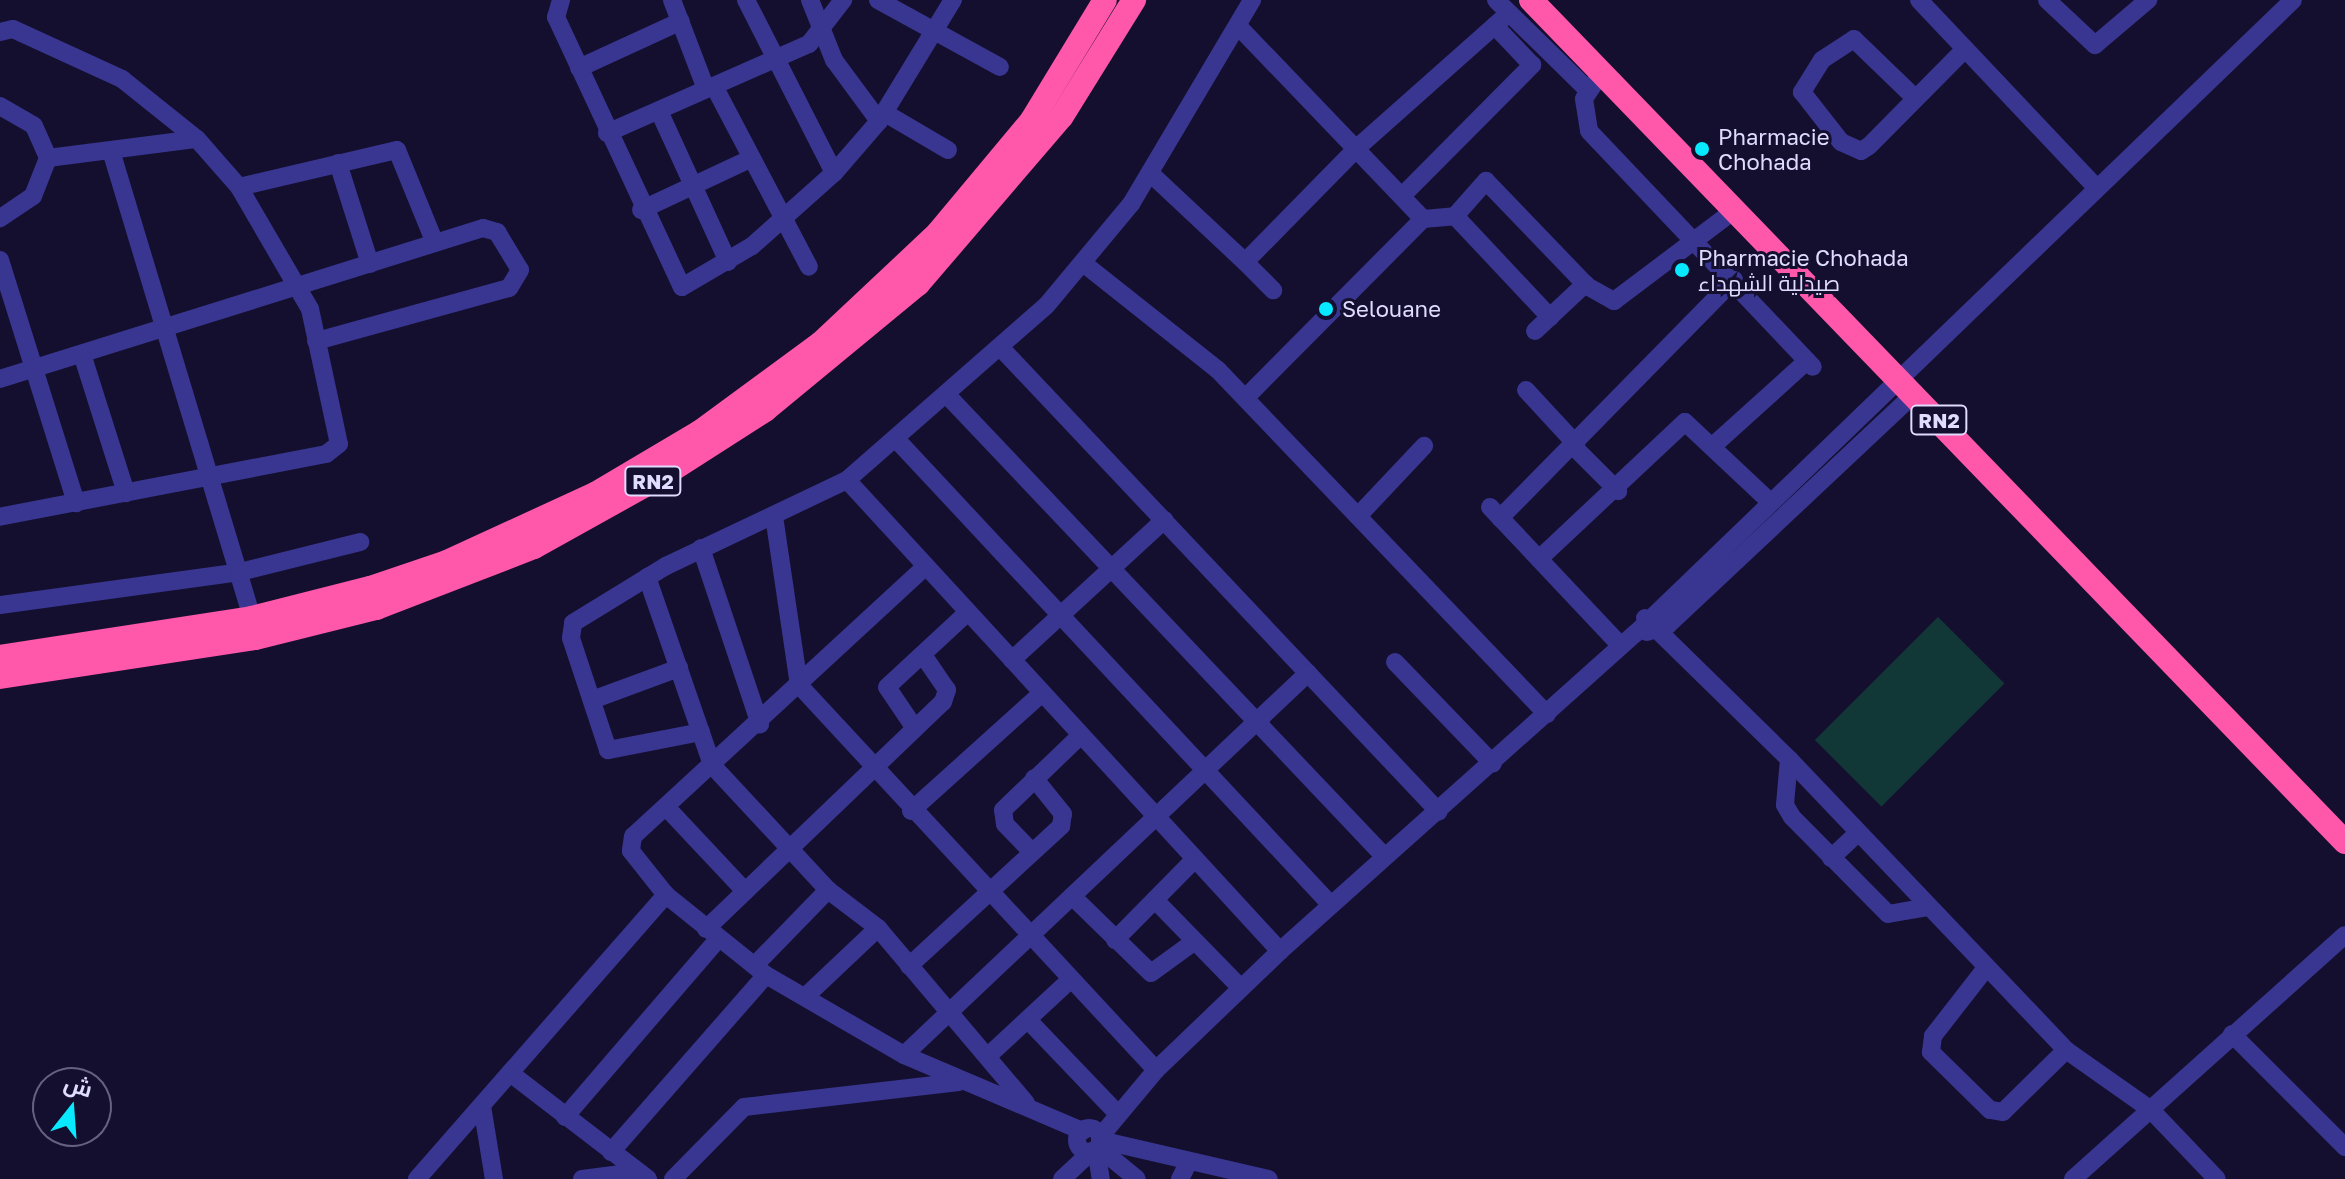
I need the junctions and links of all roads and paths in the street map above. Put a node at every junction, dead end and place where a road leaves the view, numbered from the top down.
1 (561, 0) edge
2 (672, 0) edge
3 (746, 0) edge
4 (810, 0) edge
5 (843, 0) edge
6 (878, 0) edge
7 (953, 0) edge
8 (1105, 0) edge
9 (1134, 0) edge
10 (1252, 0) edge
11 (1531, 0) edge
12 (1919, 0) edge
13 (2047, 0) edge
14 (2148, 0) edge
15 (2293, 0) edge
16 (1500, 13) edge
17 (681, 21) junction
18 (1238, 26) junction
19 (936, 31) junction
20 (0, 32) edge
21 (821, 34) junction
22 (1965, 49) junction
23 (773, 59) junction
24 (1000, 67) dead end
25 (579, 68) junction
26 (1595, 82) junction
27 (710, 88) junction
28 (1915, 98) junction
29 (0, 106) edge
30 (659, 111) junction
31 (882, 117) junction
32 (607, 133) junction
33 (197, 139) junction
34 (1358, 147) junction
35 (948, 150) dead end
36 (112, 154) junction
37 (48, 158) junction
38 (750, 159) junction
39 (338, 163) junction
40 (834, 173) junction
41 (1150, 173) junction
42 (239, 187) junction
43 (2096, 187) junction
44 (689, 189) junction
45 (1402, 196) junction
46 (1736, 209) junction
47 (641, 210) junction
48 (1455, 216) junction
49 (0, 218) edge
50 (1423, 219) junction
51 (784, 220) junction
52 (1695, 241) junction
53 (435, 243) junction
54 (0, 260) edge
55 (728, 262) junction
56 (1245, 262) junction
57 (1083, 263) junction
58 (370, 264) junction
59 (809, 267) dead end
60 (1734, 280) junction
61 (1585, 284) junction
62 (300, 285) junction
63 (1273, 290) dead end
64 (1550, 317) junction
65 (163, 330) junction
66 (1535, 331) dead end
67 (316, 341) junction
68 (1000, 347) junction
69 (82, 354) junction
70 (33, 368) junction
71 (0, 379) edge
72 (1906, 384) junction
73 (1526, 390) dead end
74 (946, 394) junction
75 (1245, 398) junction
76 (896, 439) junction
77 (1715, 444) junction
78 (1575, 445) junction
79 (1424, 446) dead end
80 (209, 477) junction
81 (847, 480) junction
82 (1618, 491) junction
83 (126, 493) junction
84 (1768, 500) junction
85 (76, 503) junction
86 (1359, 515) junction
87 (774, 516) junction
88 (0, 517) edge
89 (1164, 520) junction
90 (360, 542) dead end
91 (701, 548) junction
92 (1539, 559) junction
93 (926, 566) junction
94 (1110, 570) junction
95 (240, 572) junction
96 (647, 577) junction
97 (0, 605) edge
98 (968, 612) junction
99 (252, 618) junction
100 (1058, 618) junction
101 (1646, 627) junction
102 (1621, 646) junction
103 (923, 655) junction
104 (0, 657) edge
105 (1012, 660) junction
106 (1395, 662) dead end
107 (679, 668) junction
108 (1308, 673) junction
109 (0, 677) edge
110 (799, 685) junction
111 (1042, 693) junction
112 (592, 700) junction
113 (1547, 714) junction
114 (1255, 723) junction
115 (760, 724) junction
116 (914, 727) junction
117 (701, 732) junction
118 (1081, 735) junction
119 (1789, 759) junction
120 (1493, 764) junction
121 (712, 765) junction
122 (871, 770) junction
123 (1204, 771) junction
124 (1034, 778) junction
125 (667, 808) junction
126 (911, 811) junction
127 (1439, 812) junction
128 (1156, 817) junction
129 (1858, 833) junction
130 (2345, 842) edge
131 (790, 849) junction
132 (1032, 852) junction
133 (1384, 856) junction
134 (1831, 858) junction
135 (1195, 859) junction
136 (828, 890) junction
137 (745, 891) junction
138 (988, 893) junction
139 (666, 895) junction
140 (1072, 896) junction
141 (1155, 900) junction
142 (1330, 904) junction
143 (1927, 907) junction
144 (878, 928) junction
145 (712, 934) junction
146 (2345, 935) edge
147 (1030, 936) junction
148 (1115, 940) junction
149 (1195, 941) junction
150 (1280, 951) junction
151 (909, 966) junction
152 (1986, 968) junction
153 (760, 970) junction
154 (1070, 980) junction
155 (1241, 988) junction
156 (806, 996) junction
157 (950, 1011) junction
158 (1028, 1020) junction
159 (2232, 1034) junction
160 (2066, 1050) junction
161 (904, 1055) junction
162 (988, 1056) junction
163 (1156, 1070) junction
164 (510, 1073) junction
165 (962, 1082) junction
166 (1026, 1103) junction
167 (482, 1106) junction
168 (2151, 1110) junction
169 (1116, 1113) junction
170 (565, 1117) junction
171 (1090, 1141) junction
172 (2345, 1147) edge
173 (611, 1152) junction
174 (1189, 1161) junction
175 (2206, 1175) edge
176 (642, 1176) edge
177 (1066, 1176) edge
178 (1262, 1178) edge
179 (417, 1179) edge
180 (494, 1179) edge
181 (582, 1179) edge
182 (673, 1179) edge
183 (1101, 1179) edge
184 (1137, 1179) edge
185 (1180, 1179) edge
186 (2073, 1179) edge

1 - 25 street
2 - 17 street
3 - 23 street
4 - 21 street
5 - 21 street
6 - 19 street
7 - 19 street
8 - 99 highway, RN2
9 - 109 highway, RN2
10 - 18 street
11 - 26 highway, RN2
12 - 22 street
13 - 14 street
15 - 43 street
16 - 26 street
16 - 34 street
16 - 45 street
17 - 25 street
17 - 27 street
18 - 34 street
18 - 41 street
19 - 24 street
19 - 31 street
20 - 33 street
21 - 23 street
21 - 31 street
22 - 28 street
22 - 43 street
23 - 27 street
23 - 40 street
25 - 32 street
26 - 46 highway, RN2
26 - 52 street
27 - 30 street
27 - 38 street
28 - 28 street
29 - 37 street
30 - 32 street
30 - 44 street
31 - 35 street
31 - 40 street
32 - 47 street
33 - 36 street
33 - 42 street
34 - 45 street
34 - 56 street
36 - 37 street
36 - 65 street
37 - 49 street
38 - 44 street
38 - 51 street
39 - 42 street
39 - 53 street
39 - 58 street
40 - 51 street
41 - 56 street
41 - 57 street
42 - 62 street
43 - 72 street
44 - 47 street
44 - 55 street
45 - 50 street
46 - 52 street
46 - 72 highway, RN2
47 - 55 street
48 - 50 street
48 - 61 street
48 - 64 street
50 - 75 street
51 - 55 street
51 - 59 street
52 - 60 street
52 - 61 street
53 - 58 street
53 - 67 street
54 - 70 street
56 - 63 street
57 - 68 street
57 - 75 street
58 - 62 street
60 - 77 street
60 - 78 street
61 - 64 street
62 - 65 street
62 - 67 street
64 - 66 street
65 - 69 street
65 - 80 street
67 - 80 street
68 - 74 street
68 - 89 street
69 - 70 street
69 - 83 street
70 - 71 street
70 - 85 street
72 - 84 street
72 - 101 street
72 - 130 highway, RN2
73 - 78 street
74 - 76 street
74 - 94 street
75 - 86 street
76 - 81 street
76 - 100 street
77 - 82 street
77 - 84 street
78 - 82 street
78 - 92 street
79 - 86 street
80 - 83 street
80 - 95 street
81 - 87 street
81 - 93 street
82 - 92 street
83 - 85 street
84 - 101 street
85 - 88 street
86 - 113 street
87 - 91 street
87 - 110 street
89 - 94 street
89 - 108 street
90 - 95 street
91 - 96 street
91 - 115 street
92 - 102 street
93 - 98 street
93 - 110 street
94 - 100 street
94 - 114 street
95 - 97 street
95 - 99 street
96 - 107 street
96 - 112 street
98 - 103 street
98 - 105 street
99 - 104 highway, RN2
100 - 105 street
100 - 123 street
101 - 102 street
101 - 119 street
102 - 113 street
103 - 116 street
103 - 116 street
105 - 111 street
106 - 120 street
107 - 112 street
107 - 117 street
108 - 114 street
108 - 127 street
110 - 115 street
110 - 122 street
111 - 118 street
111 - 126 street
112 - 117 street
113 - 120 street
114 - 123 street
114 - 133 street
115 - 121 street
116 - 122 street
117 - 121 street
118 - 124 street
118 - 128 street
119 - 129 street
119 - 134 street
120 - 127 street
121 - 125 street
121 - 131 street
122 - 126 street
122 - 131 street
123 - 128 street
123 - 142 street
124 - 132 street
124 - 132 street
125 - 137 street
125 - 139 street
126 - 138 street
127 - 133 street
128 - 135 street
128 - 140 street
129 - 134 street
129 - 143 street
131 - 136 street
131 - 137 street
132 - 138 street
133 - 142 street
134 - 143 street
135 - 141 street
135 - 150 street
136 - 144 street
136 - 153 street
137 - 145 street
138 - 147 street
138 - 151 street
139 - 145 street
139 - 164 street
140 - 147 street
140 - 148 street
141 - 148 street
141 - 149 street
142 - 150 street
143 - 152 street
144 - 151 street
144 - 156 street
145 - 153 street
145 - 170 street
146 - 159 street
147 - 154 street
147 - 157 street
148 - 149 street
149 - 155 street
150 - 155 street
151 - 157 street
152 - 160 street
152 - 160 street
153 - 156 street
153 - 173 street
154 - 158 street
154 - 163 street
155 - 163 street
156 - 161 street
157 - 161 street
157 - 162 street
158 - 162 street
158 - 169 street
159 - 168 street
159 - 172 street
160 - 168 street
161 - 165 street
162 - 166 street
163 - 169 street
164 - 167 street
164 - 170 street
165 - 166 street
165 - 182 street
166 - 171 street
167 - 179 street
167 - 180 street
168 - 175 street
168 - 186 street
169 - 171 street
170 - 173 street
171 - 174 street
171 - 177 street
171 - 183 street
171 - 184 street
173 - 176 street
174 - 178 street
174 - 185 street
176 - 181 street

